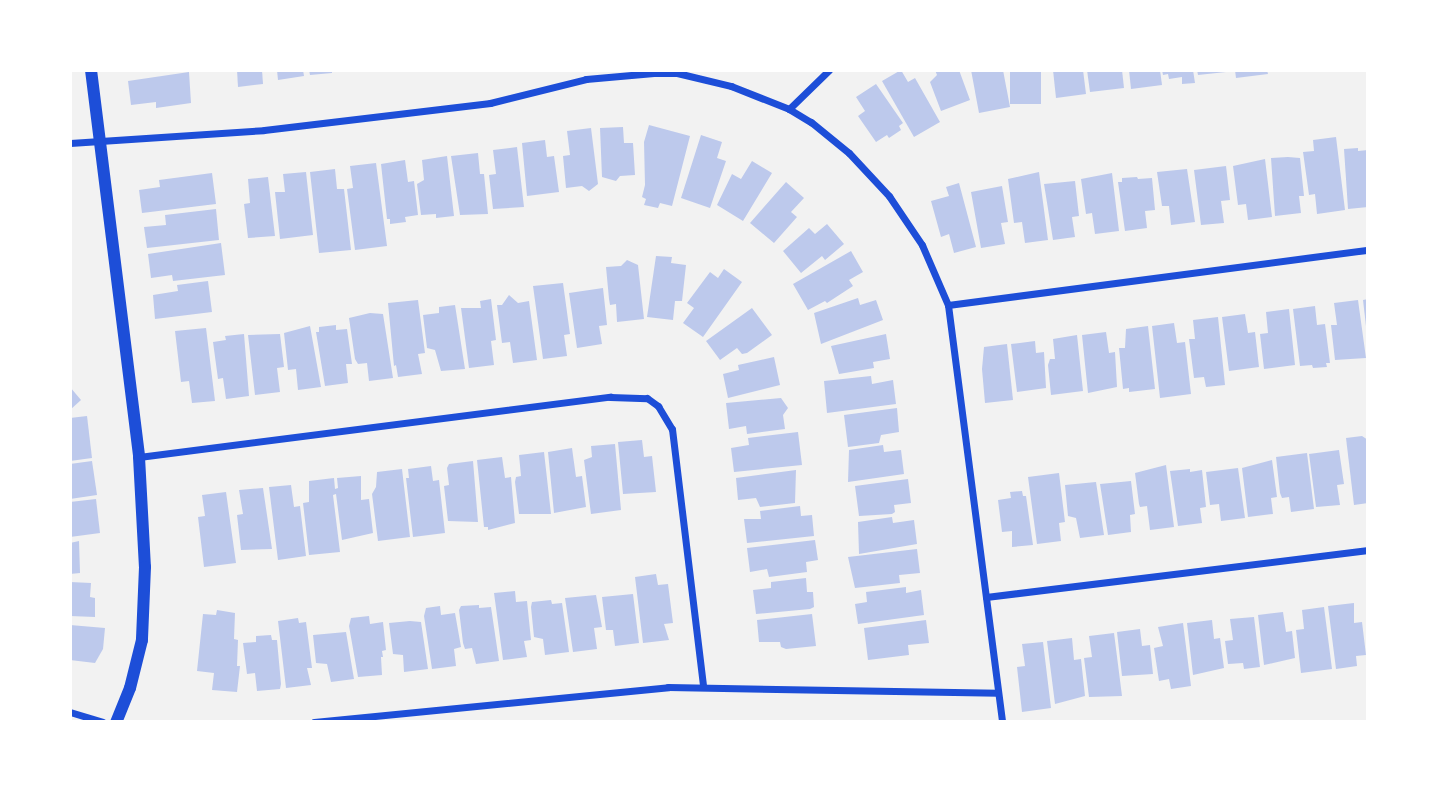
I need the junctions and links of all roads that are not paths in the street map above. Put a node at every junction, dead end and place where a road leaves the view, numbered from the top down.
1 (91, 70) edge
2 (829, 70) edge
3 (677, 72) edge
4 (789, 110) junction
5 (100, 142) junction
6 (70, 143) edge
7 (1368, 250) edge
8 (948, 305) junction
9 (139, 457) junction
10 (1368, 550) edge
11 (986, 597) junction
12 (703, 686) junction
13 (998, 693) junction
14 (70, 712) edge
15 (102, 722) edge
16 (117, 722) edge
17 (314, 722) edge
18 (1002, 722) edge

1 - 5 street
2 - 4 street
3 - 4 street
3 - 5 street
4 - 8 street
5 - 6 street
5 - 9 street
7 - 8 street
8 - 11 street
9 - 12 street
9 - 16 street
10 - 11 street
11 - 13 street
12 - 13 street
12 - 17 street
13 - 18 street
14 - 15 street

